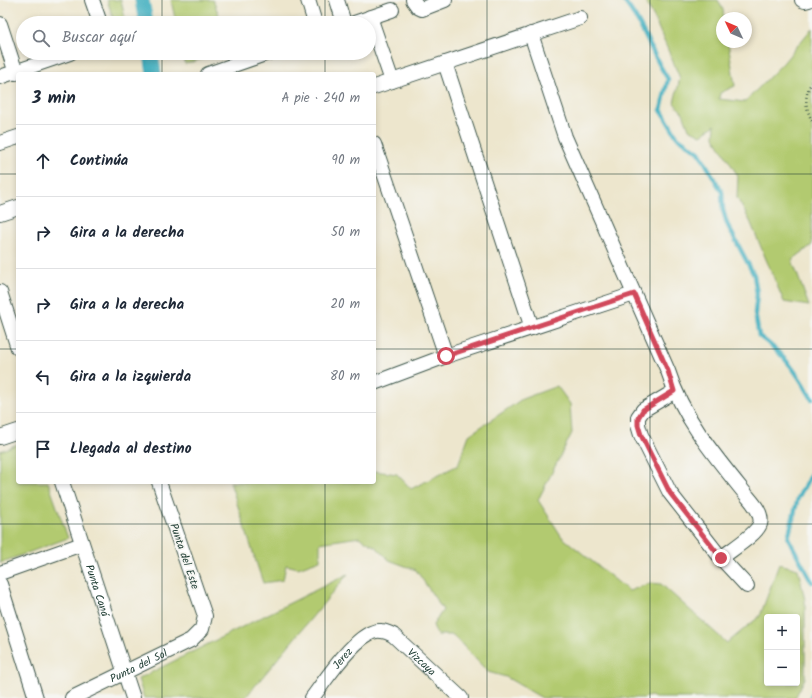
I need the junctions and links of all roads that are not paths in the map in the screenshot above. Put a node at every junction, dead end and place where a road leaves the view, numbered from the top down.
1 (92, 0) edge
2 (308, 0) edge
3 (337, 0) edge
4 (445, 0) edge
5 (417, 5) edge
6 (392, 10) dead end
7 (98, 16) edge
8 (313, 16) edge
9 (342, 16) edge
10 (373, 16) edge
11 (580, 18) dead end
12 (0, 24) edge
13 (376, 34) edge
14 (531, 34) junction
15 (51, 60) edge
16 (248, 60) edge
17 (445, 63) junction
18 (19, 72) edge
19 (214, 72) edge
20 (16, 73) joint
21 (0, 77) edge
22 (392, 81) junction
23 (376, 86) edge
24 (16, 138) edge
25 (0, 143) edge
26 (376, 150) edge
27 (16, 208) edge
28 (0, 213) edge
29 (0, 292) edge
30 (634, 294) junction
31 (532, 328) junction
32 (16, 342) edge
33 (446, 356) junction
34 (376, 382) edge
35 (674, 391) junction
36 (16, 432) edge
37 (0, 437) edge
38 (63, 484) edge
39 (160, 484) edge
40 (82, 544) junction
41 (721, 558) junction
42 (0, 573) edge
43 (0, 584) edge
44 (747, 586) dead end
45 (202, 629) joint
46 (380, 630) joint
47 (125, 672) junction
48 (36, 698) edge
49 (72, 698) edge
50 (134, 698) edge
51 (312, 698) edge
52 (461, 698) edge

1 - 7 street
2 - 8 street
3 - 9 street
4 - 5 street
6 - 10 street
11 - 14 street
12 - 20 street
13 - 22 street
14 - 17 street
14 - 30 street
15 - 18 street
16 - 19 street
17 - 22 street
17 - 31 street
20 - 21 street
22 - 23 street
24 - 25 street
26 - 33 street
27 - 28 street
29 - 32 street
30 - 31 street
30 - 35 street
31 - 33 street
33 - 34 street
35 - 41 street
35 - 41 street
36 - 37 street
38 - 40 street, Punta Caná
39 - 45 street, Punta del Este
40 - 42 street
40 - 47 street, Punta Caná
41 - 44 street
43 - 48 street
45 - 47 street, Punta del Sol
46 - 51 street, Jerez
46 - 52 street, Vizcaya
47 - 49 street, Punta del Sol
47 - 50 street, Punta Caná

